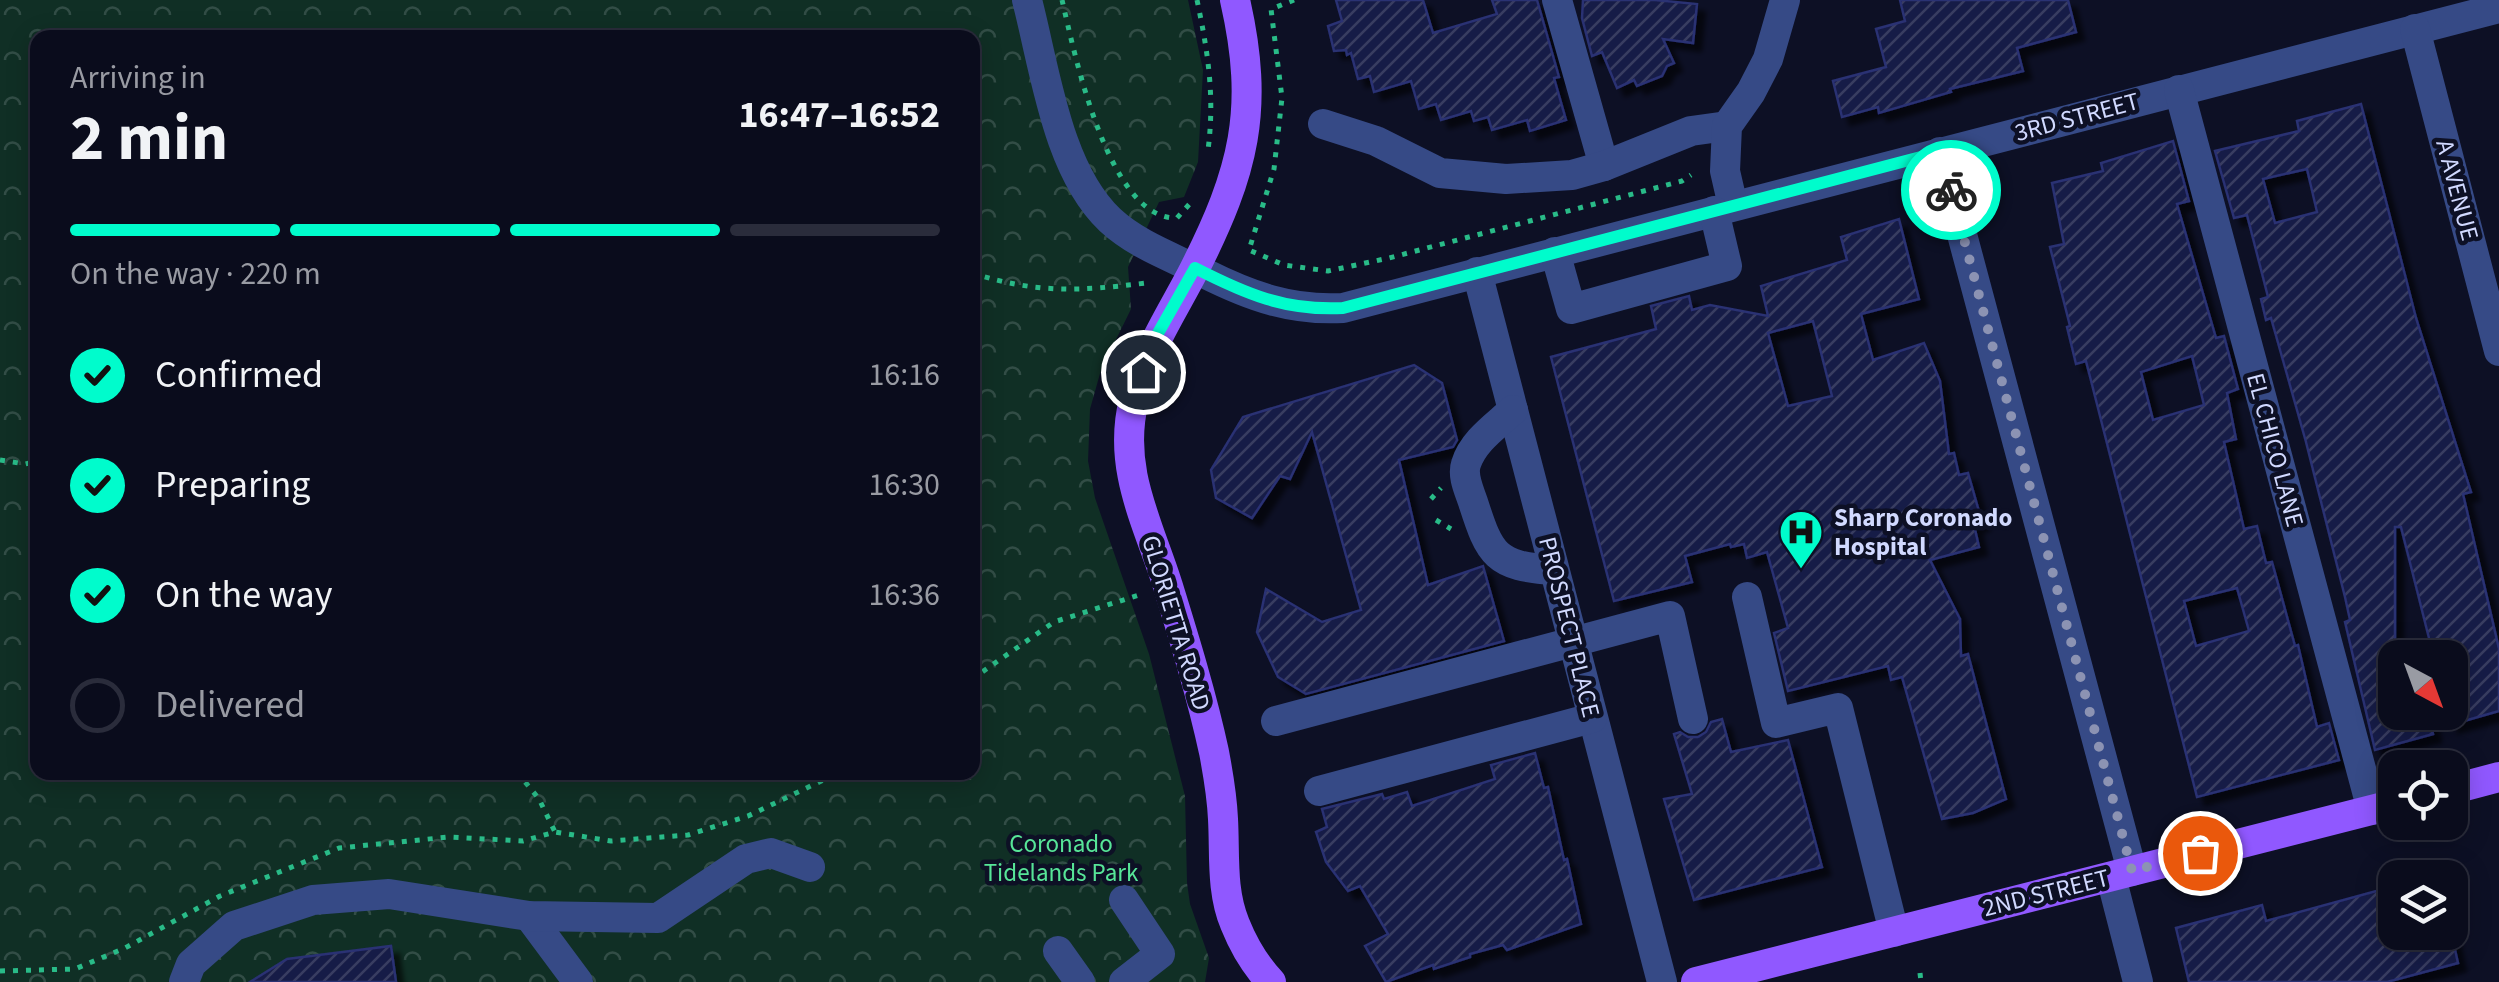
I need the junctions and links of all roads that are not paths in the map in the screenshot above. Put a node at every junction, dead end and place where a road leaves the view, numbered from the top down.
1 (1027, 0) edge
2 (1235, 0) edge
3 (1558, 0) edge
4 (1786, 0) edge
5 (2499, 8) edge
6 (2415, 29) junction
7 (2179, 90) junction
8 (1322, 124) dead end
9 (1726, 126) junction
10 (1940, 152) junction
11 (1604, 166) junction
12 (1723, 209) junction
13 (1555, 252) junction
14 (1195, 268) junction
15 (1477, 272) junction
16 (2499, 350) edge
17 (1512, 410) junction
18 (1554, 570) junction
19 (1748, 597) dead end
20 (1572, 640) junction
21 (1592, 718) junction
22 (1694, 719) dead end
23 (1276, 721) dead end
24 (2499, 777) edge
25 (2468, 785) edge
26 (2378, 786) edge
27 (1319, 792) dead end
28 (2378, 809) edge
29 (810, 867) dead end
30 (2122, 874) junction
31 (1124, 900) dead end
32 (529, 916) junction
33 (1894, 932) junction
34 (1058, 952) dead end
35 (184, 982) edge
36 (578, 982) edge
37 (1080, 982) edge
38 (1124, 982) edge
39 (1270, 982) edge
40 (1662, 982) edge
41 (1696, 982) edge
42 (2138, 982) edge

1 - 14 street, 3RD STREET
2 - 14 main road, GLORIETTA ROAD
3 - 11 street
4 - 9 street
5 - 6 street, 3RD STREET
6 - 7 street, 3RD STREET
6 - 16 street, A AVENUE
7 - 10 street, 3RD STREET
7 - 26 street, EL CHICO LANE
8 - 11 street
9 - 11 street
9 - 12 street
10 - 12 street, 3RD STREET
10 - 30 street
12 - 13 street, 3RD STREET
12 - 13 street
13 - 15 street, 3RD STREET
14 - 15 street, 3RD STREET
14 - 39 main road, GLORIETTA ROAD
15 - 17 street, PROSPECT PLACE
17 - 18 street, PROSPECT PLACE
17 - 18 street
18 - 20 street, PROSPECT PLACE
19 - 33 street
20 - 21 street, PROSPECT PLACE
20 - 22 street
20 - 23 street
21 - 27 street
21 - 40 street, PROSPECT PLACE
24 - 25 main road
28 - 30 main road, 2ND STREET
29 - 32 street
30 - 33 main road, 2ND STREET
30 - 42 street
31 - 38 street
32 - 35 street
32 - 36 street
33 - 41 main road, 2ND STREET
34 - 37 street

